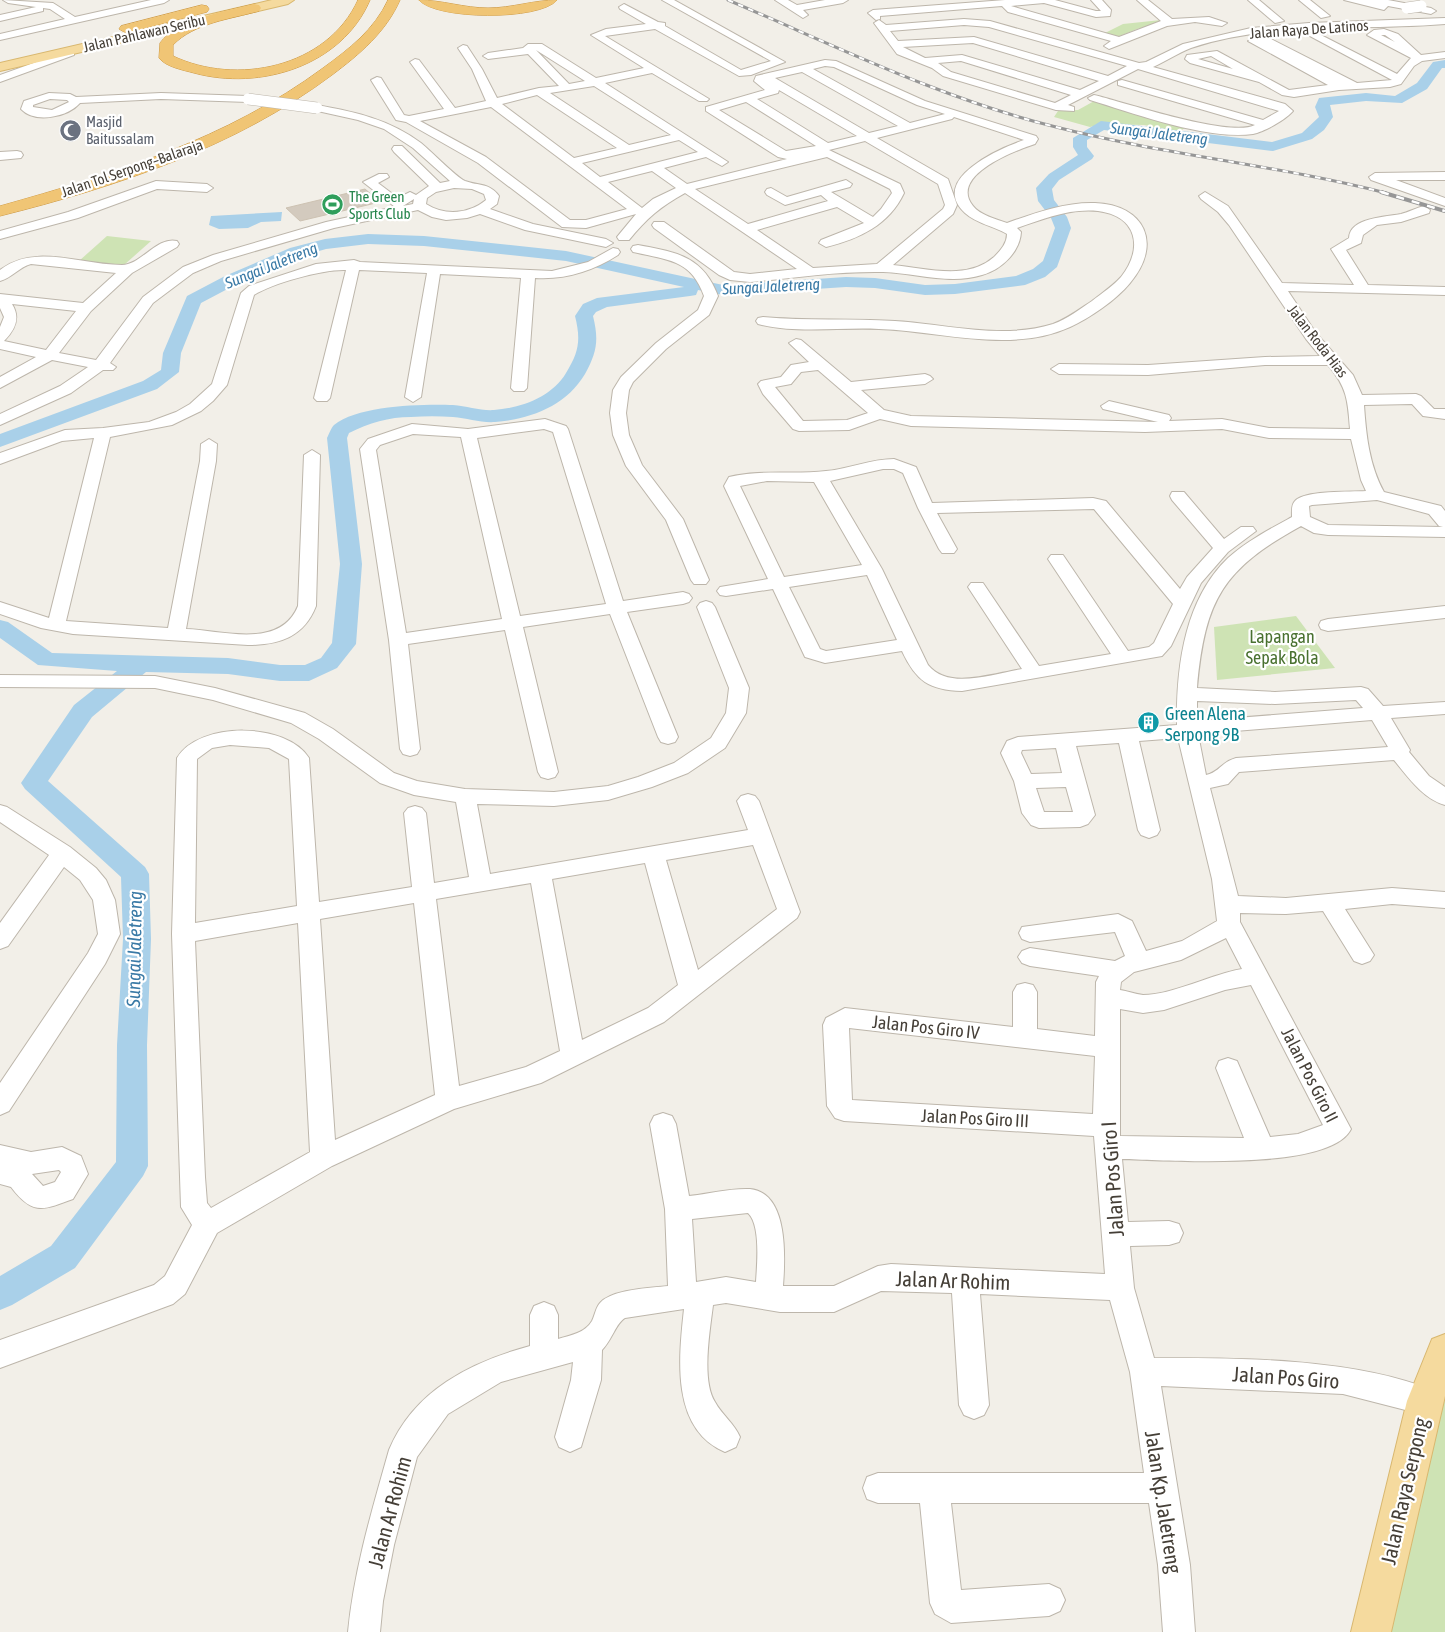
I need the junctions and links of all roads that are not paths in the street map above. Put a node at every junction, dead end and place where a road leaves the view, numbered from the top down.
1 (8, 0) edge
2 (164, 0) edge
3 (238, 0) edge
4 (288, 0) edge
5 (364, 0) edge
6 (378, 0) edge
7 (394, 0) edge
8 (425, 0) edge
9 (551, 0) edge
10 (667, 0) edge
11 (780, 0) edge
12 (843, 0) edge
13 (1044, 0) edge
14 (1096, 0) edge
15 (1142, 0) edge
16 (1253, 0) edge
17 (1304, 0) edge
18 (1351, 0) edge
19 (1372, 0) edge
20 (1395, 0) edge
21 (112, 1) edge
22 (1438, 1) edge
23 (1000, 2) edge
24 (56, 3) edge
25 (956, 3) edge
26 (257, 4) edge
27 (1423, 6) junction
28 (624, 7) dead end
29 (125, 9) junction
30 (1445, 14) edge
31 (1325, 16) dead end
32 (0, 18) edge
33 (72, 20) junction
34 (706, 20) junction
35 (1279, 20) dead end
36 (1132, 22) dead end
37 (1169, 22) junction
38 (879, 23) junction
39 (1222, 23) dead end
40 (1375, 25) junction
41 (658, 26) junction
42 (1112, 28) dead end
43 (1443, 28) edge
44 (126, 30) junction
45 (1141, 30) junction
46 (1099, 35) junction
47 (1313, 35) dead end
48 (0, 37) edge
49 (108, 41) junction
50 (895, 44) junction
51 (1187, 46) junction
52 (463, 48) dead end
53 (531, 50) junction
54 (1445, 55) edge
55 (488, 56) dead end
56 (1416, 56) junction
57 (0, 59) edge
58 (924, 60) junction
59 (415, 62) dead end
60 (1136, 66) junction
61 (0, 67) edge
62 (1148, 67) junction
63 (803, 68) junction
64 (651, 70) junction
65 (22, 72) junction
66 (765, 77) junction
67 (1399, 79) junction
68 (0, 80) edge
69 (377, 80) dead end
70 (1109, 80) junction
71 (1262, 80) junction
72 (595, 82) junction
73 (1122, 84) junction
74 (1354, 86) junction
75 (1339, 87) junction
76 (566, 88) junction
77 (540, 91) junction
78 (1081, 94) junction
79 (49, 96) junction
80 (1094, 98) junction
81 (703, 99) dead end
82 (33, 100) junction
83 (749, 100) junction
84 (73, 102) junction
85 (244, 102) junction
86 (493, 103) junction
87 (1056, 107) junction
88 (452, 112) junction
89 (951, 116) junction
90 (409, 119) junction
91 (1264, 124) junction
92 (907, 126) junction
93 (1022, 135) junction
94 (682, 136) junction
95 (866, 136) junction
96 (627, 149) junction
97 (887, 149) junction
98 (830, 151) junction
99 (708, 153) junction
100 (17, 155) dead end
101 (0, 156) edge
102 (970, 158) dead end
103 (572, 162) junction
104 (722, 162) dead end
105 (654, 167) junction
106 (419, 168) junction
107 (952, 171) dead end
108 (397, 175) junction
109 (1445, 176) edge
110 (598, 181) junction
111 (944, 182) junction
112 (461, 184) junction
113 (846, 184) dead end
114 (437, 187) junction
115 (207, 188) dead end
116 (688, 190) junction
117 (821, 191) junction
118 (772, 192) dead end
119 (1205, 196) dead end
120 (0, 201) edge
121 (839, 202) junction
122 (1445, 202) edge
123 (420, 206) junction
124 (480, 210) junction
125 (1424, 210) dead end
126 (0, 211) edge
127 (873, 223) junction
128 (659, 225) dead end
129 (1008, 227) junction
130 (746, 229) junction
131 (0, 235) edge
132 (624, 237) junction
133 (826, 243) dead end
134 (172, 244) dead end
135 (609, 247) junction
136 (638, 248) junction
137 (354, 264) junction
138 (882, 268) junction
139 (127, 270) junction
140 (434, 270) junction
141 (810, 272) junction
142 (528, 274) junction
143 (730, 276) junction
144 (0, 277) edge
145 (708, 286) junction
146 (1278, 287) junction
147 (1364, 290) junction
148 (1445, 291) edge
149 (0, 299) edge
150 (86, 308) junction
151 (763, 321) dead end
152 (0, 338) edge
153 (796, 343) dead end
154 (0, 345) edge
155 (50, 355) junction
156 (1332, 360) junction
157 (822, 365) junction
158 (105, 367) junction
159 (1059, 369) dead end
160 (925, 380) dead end
161 (0, 383) edge
162 (850, 387) junction
163 (519, 388) dead end
164 (413, 397) dead end
165 (322, 398) dead end
166 (1356, 400) junction
167 (1109, 406) dead end
168 (879, 414) junction
169 (1445, 414) edge
170 (0, 420) edge
171 (1190, 425) junction
172 (0, 429) edge
173 (103, 433) junction
174 (468, 434) junction
175 (1358, 434) junction
176 (209, 444) dead end
177 (312, 455) dead end
178 (0, 459) edge
179 (819, 477) junction
180 (1377, 495) junction
181 (1178, 496) dead end
182 (926, 508) junction
183 (1442, 513) edge
184 (1301, 519) junction
185 (1247, 531) dead end
186 (1445, 532) edge
187 (1222, 548) junction
188 (948, 549) dead end
189 (1057, 559) dead end
190 (872, 569) junction
191 (700, 580) junction
192 (777, 584) junction
193 (978, 587) dead end
194 (726, 591) junction
195 (683, 598) junction
196 (1184, 604) junction
197 (706, 607) junction
198 (0, 608) edge
199 (616, 608) junction
200 (1445, 612) edge
201 (514, 623) junction
202 (56, 625) junction
203 (1328, 625) dead end
204 (176, 634) junction
205 (398, 640) junction
206 (910, 644) junction
207 (1123, 658) junction
208 (1035, 674) junction
209 (0, 681) edge
210 (1186, 694) junction
211 (1445, 708) edge
212 (1377, 711) junction
213 (1187, 729) junction
214 (1126, 734) junction
215 (668, 737) dead end
216 (1064, 740) junction
217 (410, 749) dead end
218 (1398, 752) junction
219 (548, 772) dead end
220 (1075, 780) junction
221 (1024, 781) junction
222 (1199, 783) junction
223 (465, 796) junction
224 (1445, 798) edge
225 (748, 801) dead end
226 (415, 813) dead end
227 (1, 814) edge
228 (1149, 830) dead end
229 (759, 836) junction
230 (62, 853) junction
231 (653, 854) junction
232 (540, 874) junction
233 (481, 883) junction
234 (424, 892) junction
235 (1445, 900) edge
236 (1329, 902) junction
237 (1228, 913) junction
238 (308, 914) junction
239 (1030, 933) dead end
240 (183, 934) junction
241 (0, 940) edge
242 (1362, 955) dead end
243 (1030, 957) dead end
244 (1139, 961) junction
245 (1257, 976) junction
246 (1111, 983) junction
247 (691, 988) junction
248 (1025, 992) dead end
249 (1025, 1038) junction
250 (1107, 1047) junction
251 (573, 1056) junction
252 (1228, 1068) dead end
253 (448, 1100) junction
254 (0, 1104) edge
255 (844, 1110) joint
256 (664, 1124) dead end
257 (1108, 1136) junction
258 (1262, 1149) junction
259 (0, 1156) edge
260 (323, 1158) junction
261 (0, 1173) edge
262 (678, 1209) junction
263 (207, 1224) junction
264 (1116, 1234) junction
265 (1169, 1234) dead end
266 (965, 1279) junction
267 (1120, 1288) junction
268 (691, 1296) junction
269 (768, 1298) junction
270 (544, 1315) dead end
271 (588, 1344) junction
272 (1445, 1352) edge
273 (0, 1354) edge
274 (544, 1356) junction
275 (1144, 1372) junction
276 (1425, 1401) junction
277 (974, 1405) dead end
278 (570, 1437) dead end
279 (726, 1437) dead end
280 (878, 1488) dead end
281 (934, 1488) junction
282 (1162, 1488) junction
283 (1049, 1600) dead end
284 (364, 1632) edge
285 (1179, 1632) edge
286 (1371, 1632) edge

1 - 24 street
2 - 29 street
3 - 44 highway
4 - 26 main road, Jalan Pahlawan Seribu
5 - 26 highway
6 - 120 highway, Jalan Tol Serpong–Balaraja
7 - 126 highway, Jalan Tol Serpong–Balaraja
8 - 9 highway
10 - 34 street
11 - 12 street
13 - 14 street
13 - 23 street
15 - 37 street
16 - 35 street
17 - 31 street
18 - 27 street, bridge
18 - 40 street
19 - 30 street
20 - 27 street
21 - 29 street
22 - 27 street
23 - 25 street
23 - 46 street
24 - 32 street
24 - 33 street
25 - 38 street
26 - 44 main road, Jalan Pahlawan Seribu
26 - 49 main road, Jalan Pahlawan Seribu
28 - 41 street
29 - 33 street
33 - 48 street
34 - 41 street
34 - 41 street
36 - 37 street
37 - 39 street
37 - 45 street
38 - 50 street
38 - 60 street
40 - 43 street, Jalan Raya De Latinos
40 - 51 street, Jalan Raya De Latinos
40 - 56 street
41 - 64 street
42 - 46 street
44 - 57 main road, Jalan Pahlawan Seribu
45 - 46 street
45 - 51 street
47 - 67 street
49 - 61 main road, Jalan Pahlawan Seribu
49 - 65 street
50 - 58 street
50 - 70 street
51 - 62 street, Jalan Raya De Latinos
52 - 86 street
53 - 55 street
53 - 72 street
53 - 76 street
54 - 56 street
56 - 67 street
58 - 78 street
58 - 87 street
59 - 88 street
60 - 62 street
60 - 70 street
62 - 73 street, Jalan Raya De Latinos
62 - 91 street
63 - 66 street
63 - 89 street
63 - 92 street
64 - 72 street
64 - 81 street
65 - 68 street
65 - 79 street
66 - 83 street
66 - 95 street
67 - 74 street
68 - 82 street
69 - 90 street
70 - 78 street
71 - 71 street
71 - 75 street
72 - 76 street
72 - 94 street
73 - 80 street, Jalan Raya De Latinos
73 - 91 street
74 - 75 street
74 - 75 street
76 - 77 street
77 - 86 street
77 - 96 street
78 - 87 street
79 - 82 street
79 - 84 street
80 - 87 street, Jalan Raya De Latinos
80 - 91 street
82 - 84 street
83 - 98 street
83 - 98 street
84 - 85 street
85 - 106 street
85 - 112 street, bridge
86 - 88 street
86 - 103 street
88 - 90 street
89 - 92 street
89 - 93 street
89 - 97 street
90 - 110 street
92 - 95 street
93 - 102 street
93 - 129 street
94 - 96 street
94 - 99 street
95 - 97 street
95 - 98 street
96 - 103 street
97 - 111 street
98 - 116 street
98 - 127 street
99 - 104 street
99 - 105 street
100 - 101 street
103 - 110 street
105 - 110 street
105 - 116 street
106 - 108 street
106 - 114 street
107 - 111 street
108 - 108 street
109 - 122 street
111 - 138 street
112 - 114 street
112 - 124 street
113 - 117 street
114 - 123 street
115 - 131 street
116 - 130 street
116 - 132 street
117 - 118 street
117 - 121 street
119 - 146 street, Jalan Roda Hias
121 - 127 street
121 - 130 street
123 - 124 street
123 - 158 street
124 - 135 street
125 - 147 street
127 - 133 street
128 - 143 street
129 - 138 street
129 - 151 street
130 - 141 street
132 - 135 street
132 - 136 street
134 - 139 street
135 - 136 street
135 - 142 street
136 - 145 street
137 - 140 street
137 - 165 street
137 - 173 street
138 - 141 street
139 - 144 street
139 - 150 street
140 - 142 street
140 - 164 street
141 - 143 street
142 - 163 street
143 - 145 street
145 - 191 street
146 - 147 street
146 - 156 street, Jalan Roda Hias
147 - 148 street
149 - 150 street
149 - 152 street
150 - 155 street
153 - 157 street
154 - 155 street
155 - 158 street
155 - 161 street
156 - 159 street
156 - 166 street, Jalan Roda Hias
157 - 162 street
157 - 168 street
158 - 170 street
158 - 172 street
160 - 162 street
162 - 168 street
166 - 169 street
166 - 175 street, Jalan Roda Hias
167 - 171 street
168 - 171 street
171 - 175 street
173 - 178 street
173 - 202 street
174 - 199 street
174 - 201 street
174 - 205 street
175 - 180 street, Jalan Roda Hias
176 - 204 street
177 - 204 street
179 - 182 street
179 - 190 street
179 - 192 street
180 - 183 street
180 - 184 street
181 - 187 street
182 - 188 street
182 - 196 street
184 - 186 street
184 - 210 street, Jalan Pos Giro II
185 - 187 street
187 - 196 street
189 - 207 street
190 - 192 street
190 - 206 street
191 - 194 street
191 - 195 street
192 - 194 street
192 - 206 street
193 - 208 street
194 - 197 street
195 - 197 street
195 - 199 street
196 - 207 street
197 - 223 street
198 - 202 street
199 - 201 street
199 - 215 street
200 - 203 street
201 - 205 street
201 - 219 street
202 - 204 street
205 - 217 street
206 - 208 street
207 - 208 street
209 - 223 street
210 - 212 street
210 - 213 street, Jalan Pos Giro II
211 - 212 street
212 - 213 street
212 - 218 street
213 - 214 street
213 - 222 street, Jalan Pos Giro II
214 - 216 street
214 - 228 street
216 - 220 street
216 - 221 street
218 - 222 street
218 - 224 street
220 - 221 street
220 - 221 street
222 - 237 street, Jalan Pos Giro II
223 - 233 street
225 - 229 street
226 - 234 street
227 - 230 street
229 - 231 street
229 - 247 street
230 - 241 street
230 - 254 street
231 - 232 street
231 - 247 street
232 - 233 street
232 - 251 street
233 - 234 street
234 - 238 street
234 - 253 street
235 - 236 street
236 - 237 street
236 - 242 street
237 - 244 street
237 - 245 street, Jalan Pos Giro II
238 - 240 street
238 - 240 street
238 - 260 street
239 - 244 street
240 - 263 street
243 - 246 street
244 - 246 street
245 - 246 street
245 - 258 street, Jalan Pos Giro II
246 - 250 street, Jalan Pos Giro I
247 - 251 street
248 - 249 street
249 - 250 street, Jalan Pos Giro IV
249 - 255 street, Jalan Pos Giro IV
250 - 257 street, Jalan Pos Giro I
251 - 253 street
252 - 258 street
253 - 260 street
255 - 257 street, Jalan Pos Giro III
256 - 262 street
257 - 258 street, Jalan Pos Giro II
257 - 264 street, Jalan Pos Giro I
259 - 261 street
260 - 263 street
262 - 268 street
262 - 269 street
263 - 273 street
264 - 265 street
264 - 267 street, Jalan Pos Giro I
266 - 267 street, Jalan Ar Rohim
266 - 269 street, Jalan Ar Rohim
266 - 277 street
267 - 275 street, Jalan Pos Giro I
268 - 269 street, Jalan Ar Rohim
268 - 271 street, Jalan Ar Rohim
268 - 279 street
270 - 274 street
271 - 274 street, Jalan Ar Rohim
271 - 278 street
272 - 276 main road, Jalan Raya Serpong
274 - 284 street, Jalan Ar Rohim
275 - 276 street, Jalan Pos Giro
275 - 282 street, Jalan Kp. Jaletreng
276 - 286 main road, Jalan Raya Serpong
280 - 281 street
281 - 282 street
281 - 283 street
282 - 285 street, Jalan Kp. Jaletreng

